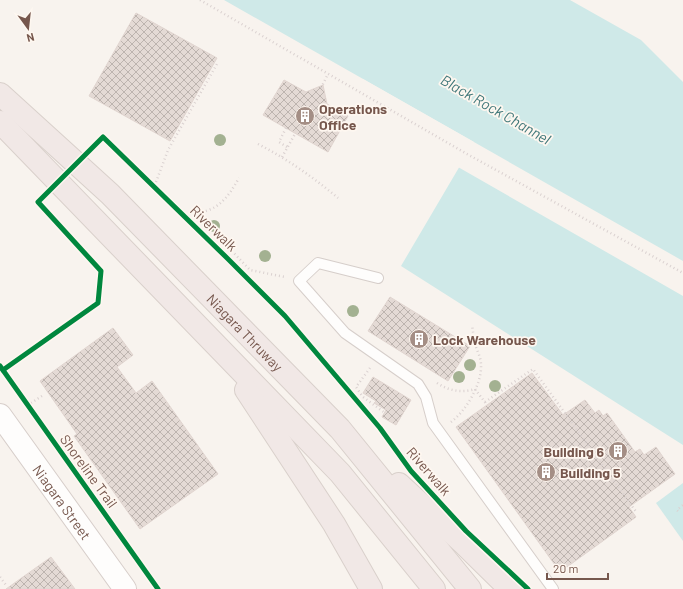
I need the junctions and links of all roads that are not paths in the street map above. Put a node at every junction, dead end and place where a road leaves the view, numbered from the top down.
1 (0, 94) edge
2 (0, 122) edge
3 (378, 278) dead end
4 (218, 347) junction
5 (0, 415) edge
6 (358, 451) junction
7 (125, 589) edge
8 (371, 589) edge
9 (434, 589) edge
10 (470, 589) edge
11 (510, 589) edge
12 (553, 589) edge

1 - 6 highway, Niagara Thruway
2 - 4 highway
3 - 12 lane
4 - 8 highway
4 - 9 highway
5 - 7 main road, Niagara Street
6 - 10 highway, Niagara Thruway
6 - 11 highway

